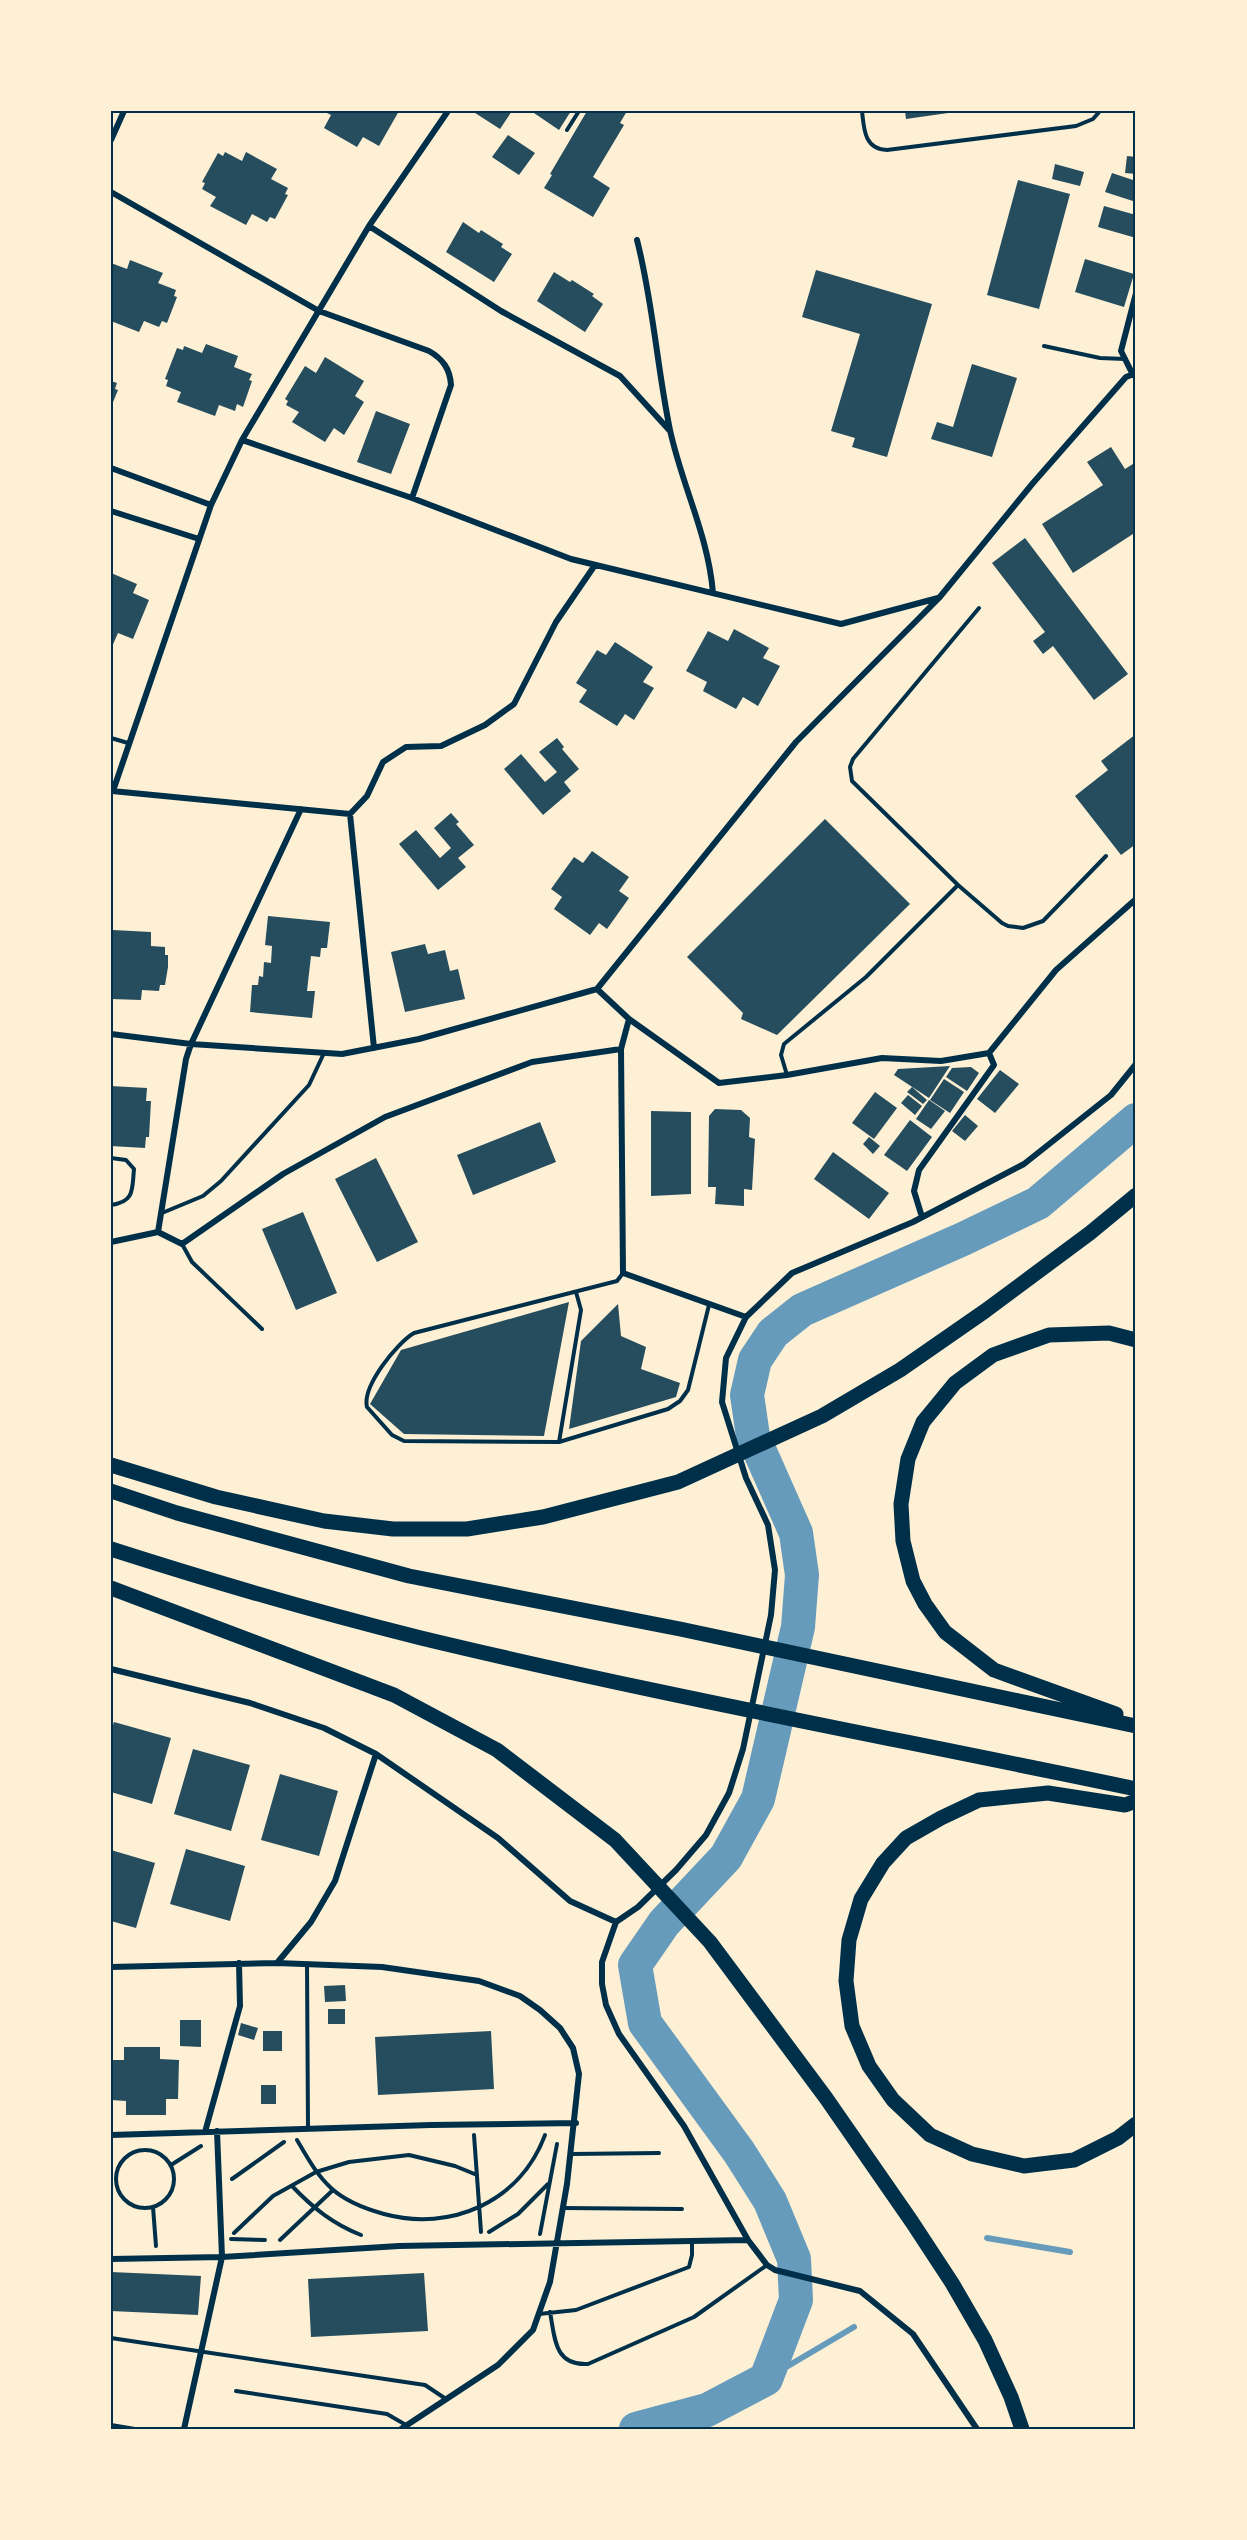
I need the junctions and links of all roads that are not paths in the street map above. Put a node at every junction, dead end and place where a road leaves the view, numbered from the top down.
1 (124, 111) edge
2 (448, 111) edge
3 (579, 111) edge
4 (862, 111) edge
5 (1100, 111) edge
6 (567, 130) dead end
7 (111, 141) edge
8 (111, 192) edge
9 (369, 226) junction
10 (637, 240) dead end
11 (1136, 293) edge
12 (319, 311) junction
13 (1044, 346) dead end
14 (1125, 359) junction
15 (1134, 374) edge
16 (670, 431) junction
17 (242, 440) junction
18 (111, 468) edge
19 (411, 498) junction
20 (211, 505) junction
21 (111, 511) edge
22 (199, 539) junction
23 (595, 565) junction
24 (713, 593) junction
25 (939, 598) junction
26 (979, 608) dead end
27 (111, 738) edge
28 (128, 743) junction
29 (112, 791) edge
30 (301, 809) junction
31 (350, 814) junction
32 (1106, 856) dead end
33 (958, 885) junction
34 (1136, 899) edge
35 (597, 989) junction
36 (629, 1019) junction
37 (111, 1034) edge
38 (191, 1044) junction
39 (374, 1048) junction
40 (621, 1049) junction
41 (324, 1053) junction
42 (988, 1053) junction
43 (1136, 1064) edge
44 (787, 1075) junction
45 (111, 1158) edge
46 (1136, 1195) edge
47 (111, 1205) edge
48 (161, 1213) junction
49 (922, 1217) junction
50 (158, 1232) junction
51 (111, 1242) edge
52 (182, 1244) junction
53 (623, 1273) junction
54 (576, 1292) junction
55 (710, 1305) junction
56 (746, 1317) junction
57 (262, 1329) dead end
58 (1136, 1340) edge
59 (559, 1442) junction
60 (111, 1465) edge
61 (111, 1491) edge
62 (111, 1549) edge
63 (111, 1588) edge
64 (111, 1669) edge
65 (1136, 1721) edge
66 (1136, 1726) edge
67 (376, 1754) junction
68 (1136, 1789) edge
69 (1136, 1801) edge
70 (616, 1922) junction
71 (239, 1963) junction
72 (277, 1963) junction
73 (307, 1964) junction
74 (111, 1967) edge
75 (576, 2123) junction
76 (1136, 2124) edge
77 (217, 2131) junction
78 (205, 2132) junction
79 (307, 2132) junction
80 (111, 2135) edge
81 (659, 2153) dead end
82 (571, 2154) junction
83 (563, 2208) junction
84 (682, 2209) dead end
85 (748, 2240) junction
86 (692, 2241) junction
87 (558, 2242) junction
88 (222, 2257) junction
89 (111, 2259) edge
90 (767, 2265) junction
91 (550, 2312) junction
92 (538, 2314) junction
93 (111, 2338) edge
94 (200, 2352) junction
95 (236, 2391) dead end
96 (446, 2398) junction
97 (111, 2425) edge
98 (404, 2427) edge
99 (135, 2429) edge
100 (184, 2429) edge
101 (977, 2429) edge
102 (1022, 2429) edge

1 - 7 street
2 - 9 street
3 - 6 lane
4 - 5 lane
8 - 12 street
9 - 12 street
9 - 16 street
10 - 16 street
11 - 14 street
12 - 17 street
12 - 19 street
13 - 14 lane
14 - 15 street
15 - 25 street
16 - 24 street
17 - 19 street
17 - 20 street
18 - 20 street
19 - 23 street
20 - 22 street
21 - 22 street
22 - 28 street
23 - 24 street
23 - 31 street
24 - 25 street
25 - 35 street
26 - 33 lane
27 - 28 lane
28 - 29 street
29 - 30 street
30 - 31 street
30 - 38 street
31 - 39 street
32 - 33 lane
33 - 44 lane
34 - 42 street
35 - 36 street
35 - 39 street
36 - 40 street
36 - 44 street
37 - 38 street
38 - 41 street
38 - 48 street
39 - 41 street
40 - 52 street
40 - 53 street
41 - 48 lane
42 - 44 street
42 - 49 street
43 - 49 street
45 - 47 lane
46 - 60 highway
48 - 50 street
49 - 56 street
50 - 51 street
50 - 52 street
52 - 57 lane
53 - 54 lane
53 - 55 street
54 - 59 lane
54 - 59 lane
55 - 56 street
55 - 59 lane
56 - 70 street
58 - 65 highway
61 - 66 highway
62 - 68 highway
63 - 102 highway
64 - 67 street
67 - 70 street
67 - 72 street
69 - 76 highway
70 - 85 street
71 - 72 street
71 - 74 street
71 - 78 street
72 - 73 street
73 - 75 street
73 - 79 lane
75 - 79 street
75 - 82 street
77 - 78 street
77 - 79 street
77 - 88 street
78 - 80 street
81 - 82 lane
82 - 83 street
83 - 84 lane
83 - 87 street
85 - 86 street
85 - 90 street
86 - 87 street
86 - 91 lane
87 - 88 street
87 - 92 street
88 - 89 street
88 - 94 street
90 - 91 lane
90 - 101 street
91 - 92 lane
92 - 96 street
93 - 94 lane
94 - 96 lane
94 - 100 street
95 - 98 lane
96 - 98 street
97 - 99 lane

